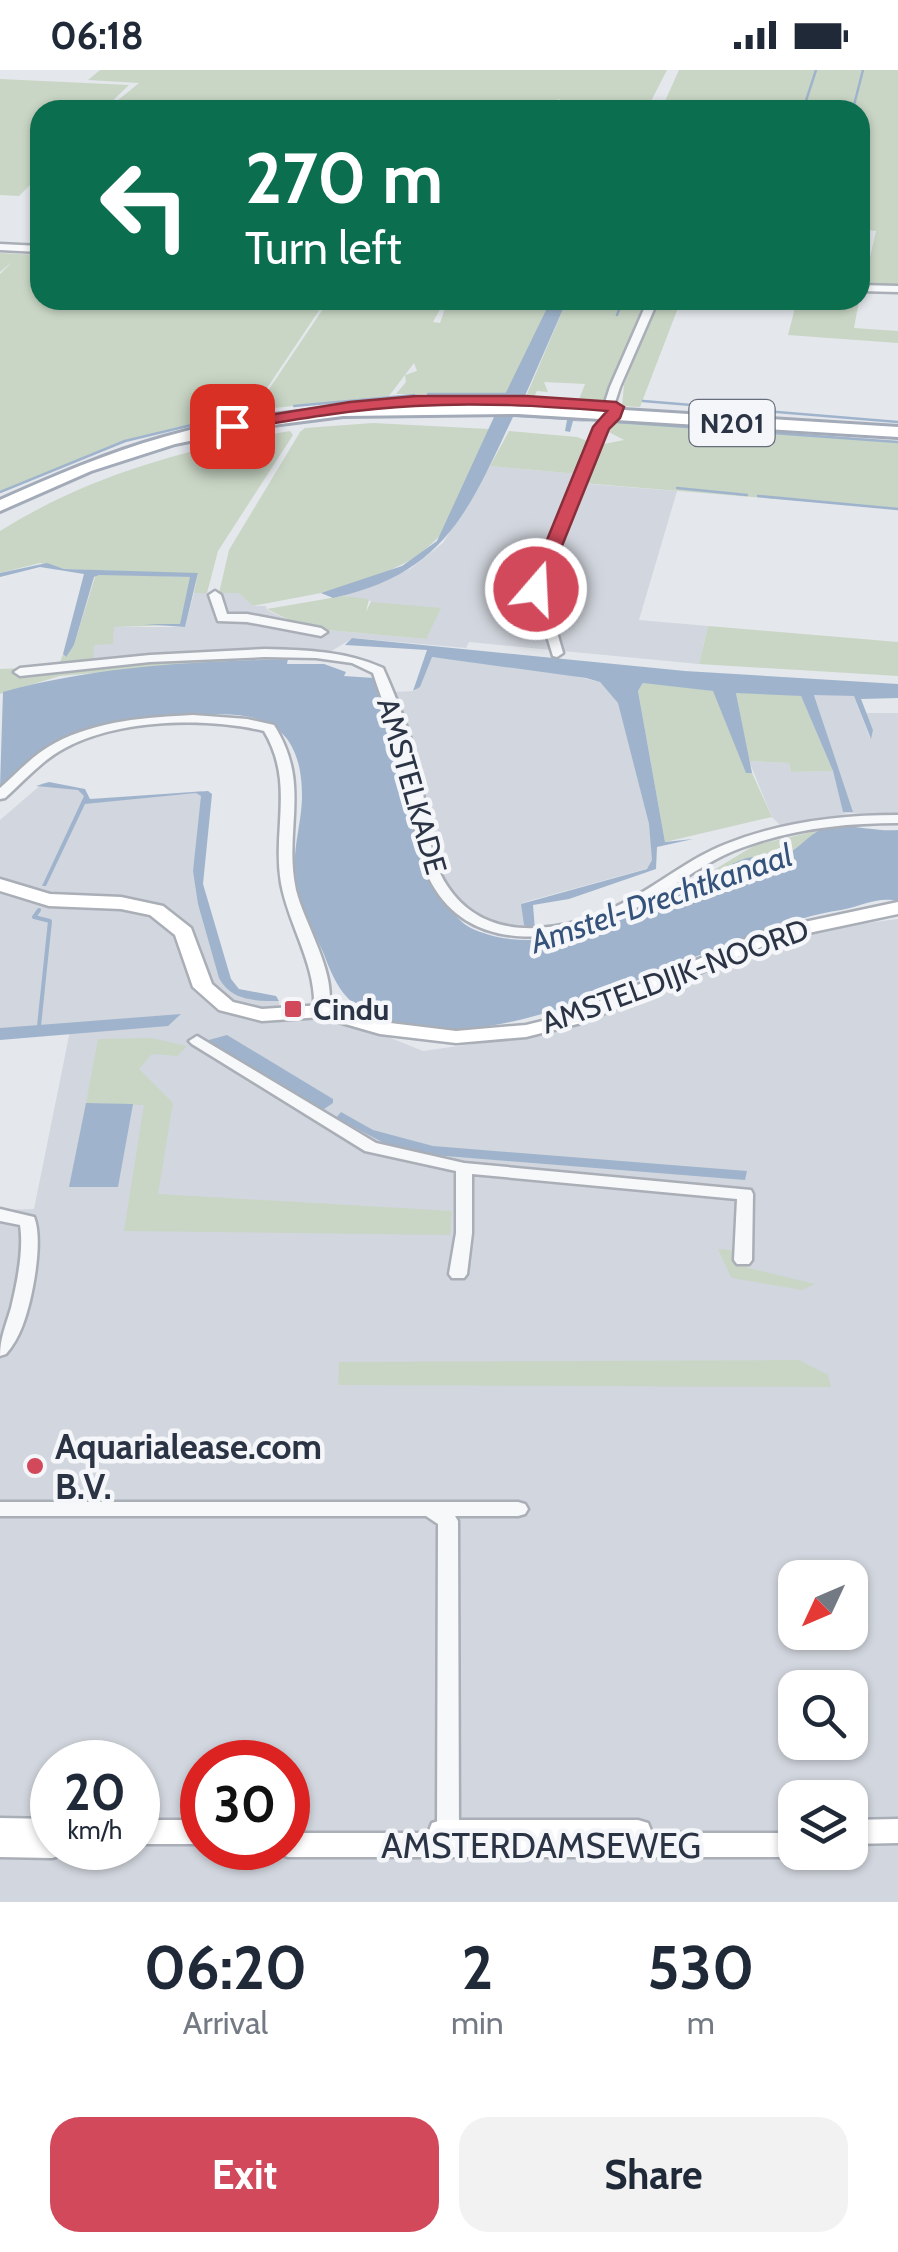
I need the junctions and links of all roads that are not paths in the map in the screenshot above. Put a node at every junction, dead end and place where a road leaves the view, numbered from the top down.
1 (0, 247) edge
2 (30, 248) edge
3 (870, 289) edge
4 (898, 290) edge
5 (650, 310) edge
6 (609, 410) junction
7 (898, 432) edge
8 (0, 506) edge
9 (216, 595) dead end
10 (322, 632) dead end
11 (558, 653) dead end
12 (20, 672) dead end
13 (0, 795) edge
14 (898, 820) edge
15 (0, 885) edge
16 (898, 908) edge
17 (322, 1011) junction
18 (196, 1041) dead end
19 (464, 1168) junction
20 (0, 1215) edge
21 (743, 1260) dead end
22 (458, 1274) dead end
23 (0, 1350) edge
24 (0, 1509) edge
25 (430, 1509) junction
26 (518, 1509) dead end
27 (0, 1830) edge
28 (30, 1831) edge
29 (898, 1831) edge
30 (310, 1832) edge
31 (448, 1832) junction
32 (778, 1832) edge
33 (868, 1832) edge
34 (778, 1844) edge
35 (868, 1844) edge
36 (898, 1844) edge
37 (0, 1845) edge
38 (310, 1845) edge
39 (30, 1846) edge

1 - 2 street
3 - 4 street
5 - 6 street
6 - 7 main road, N201
6 - 8 main road, N201
6 - 11 street
9 - 10 street
12 - 14 street, AMSTELKADE
13 - 17 street
15 - 17 street, AMSTELDIJK-NOORD
16 - 17 street, AMSTELDIJK-NOORD
18 - 19 street
19 - 21 street
19 - 22 street
20 - 23 street
24 - 25 street
25 - 26 street
25 - 31 street
27 - 28 street
29 - 33 street
30 - 31 street, AMSTERDAMSEWEG
31 - 32 street, AMSTERDAMSEWEG
34 - 38 street, AMSTERDAMSEWEG
35 - 36 street
37 - 39 street

